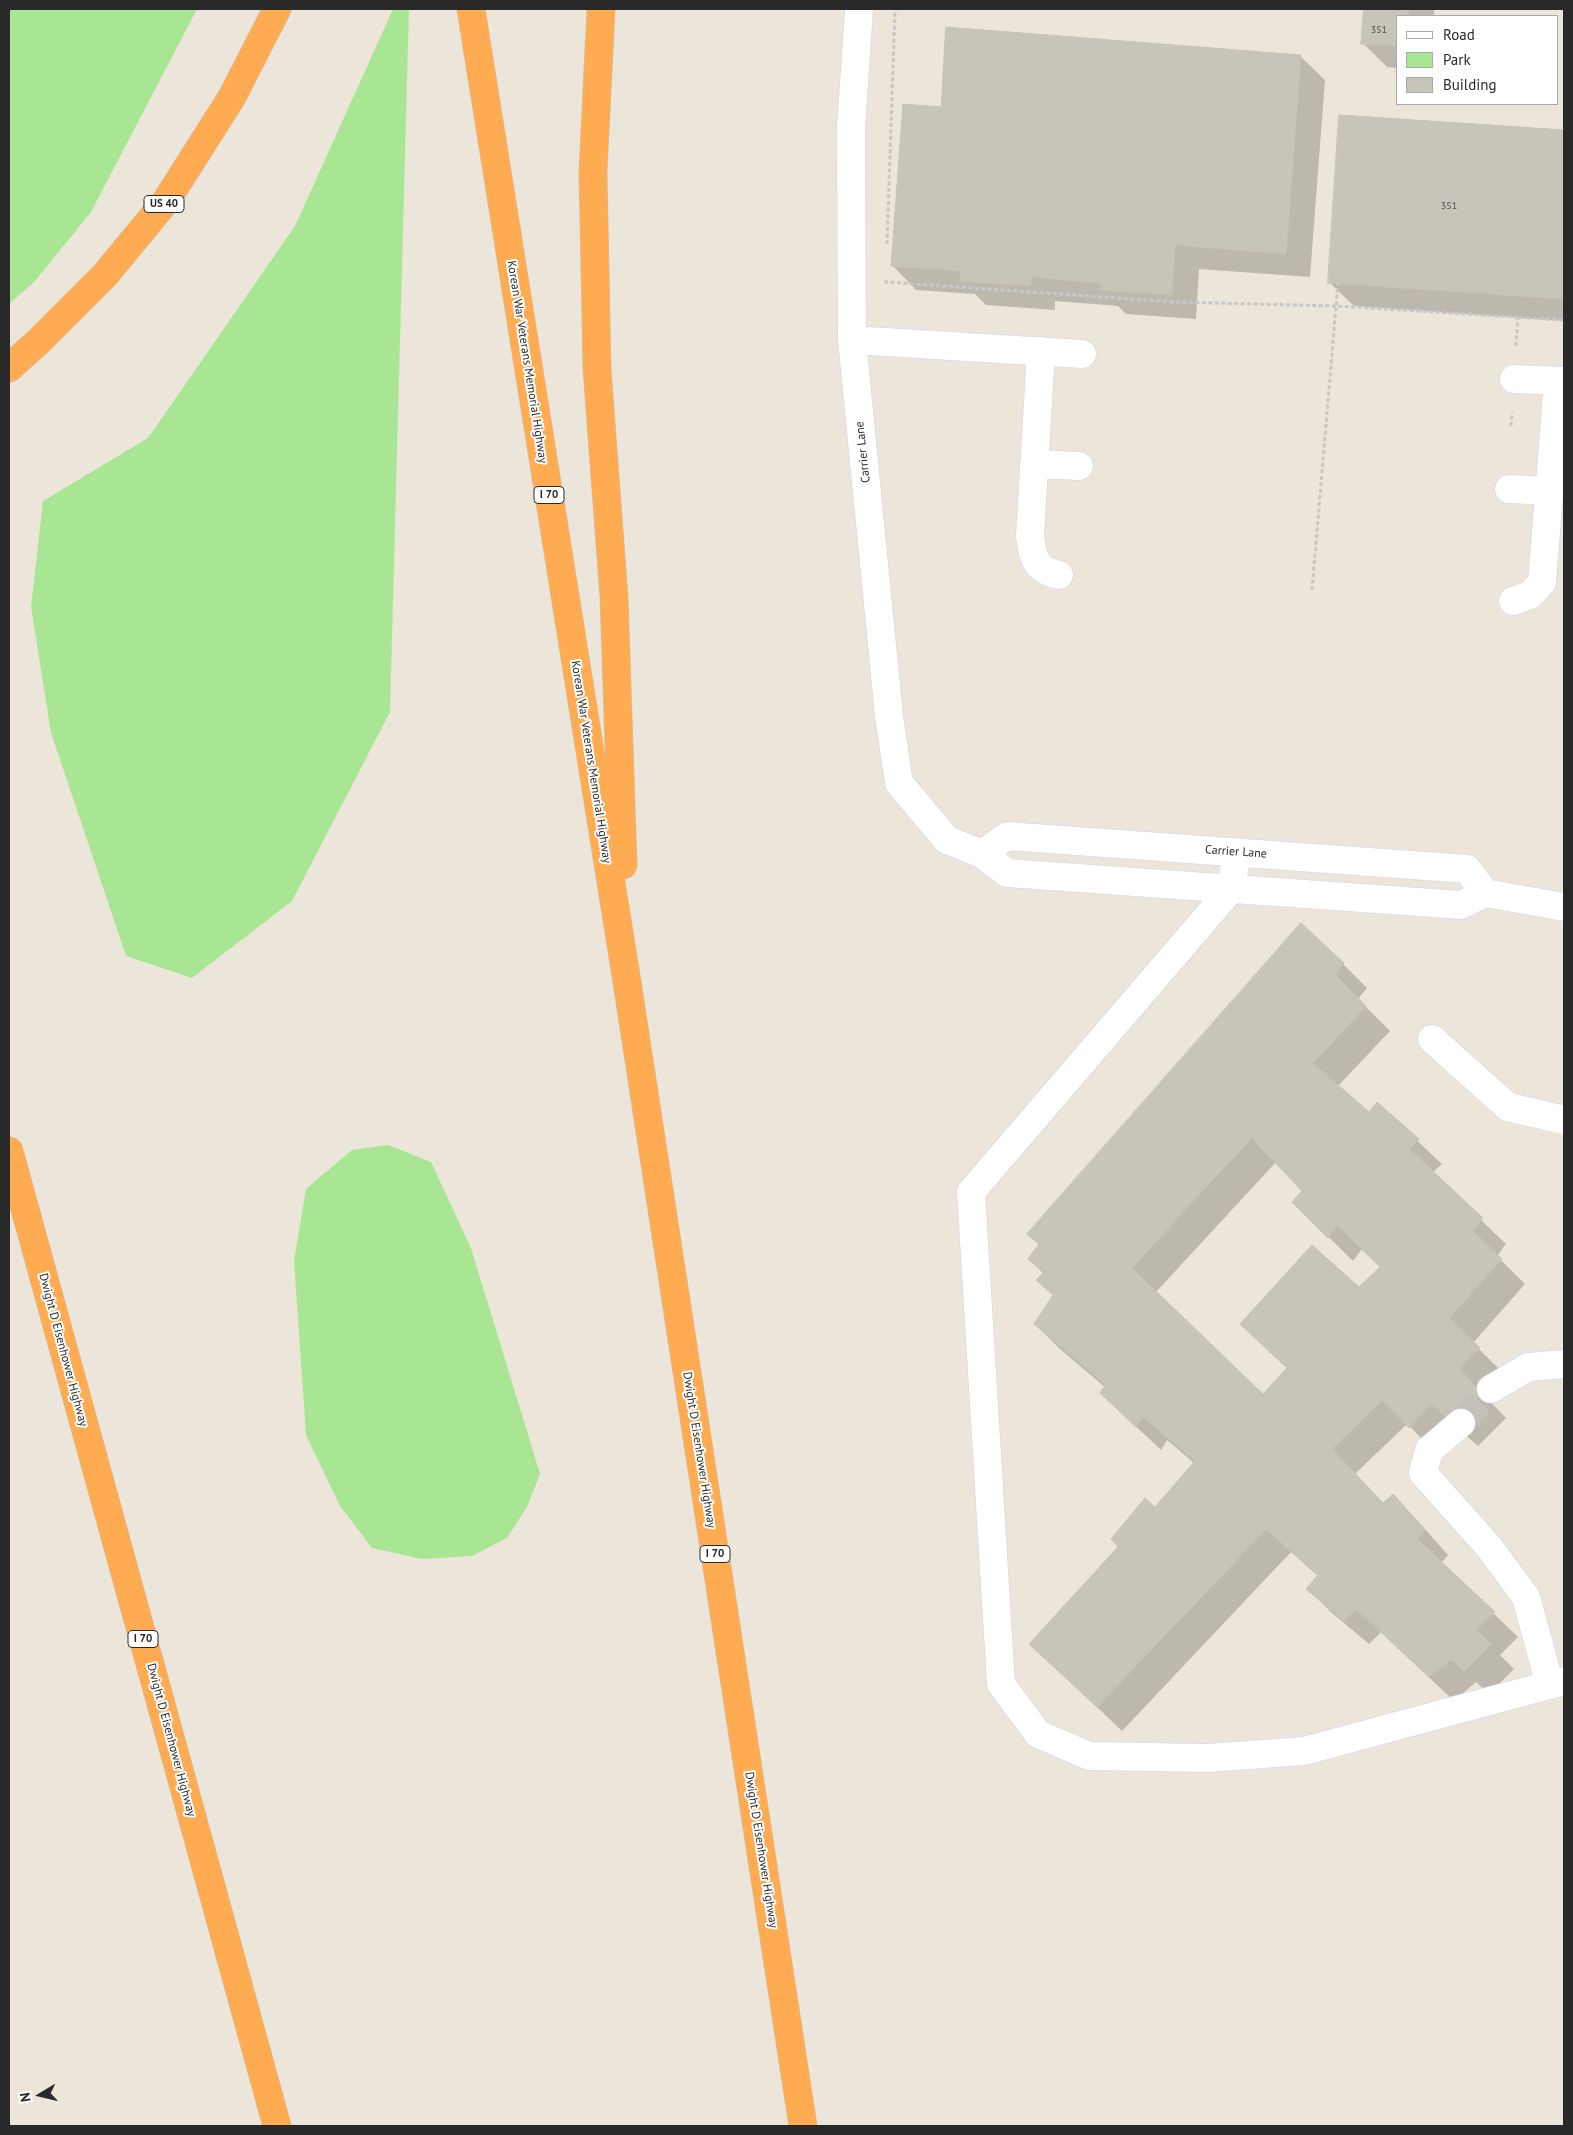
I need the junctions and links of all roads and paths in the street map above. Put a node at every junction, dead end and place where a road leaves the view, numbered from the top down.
1 (277, 9) edge
2 (471, 9) edge
3 (602, 9) edge
4 (859, 9) edge
5 (895, 9) edge
6 (886, 252) dead end
7 (886, 272) dead end
8 (1338, 283) dead end
9 (1336, 306) junction
10 (1564, 320) edge
11 (852, 340) junction
12 (1041, 352) junction
13 (1082, 354) dead end
14 (9, 368) edge
15 (1514, 379) dead end
16 (1561, 381) edge
17 (1034, 464) junction
18 (1079, 466) dead end
19 (1509, 489) dead end
20 (1550, 491) junction
21 (1059, 575) dead end
22 (1312, 590) dead end
23 (1513, 601) dead end
24 (1237, 852) junction
25 (982, 854) junction
26 (1230, 889) junction
27 (1485, 893) junction
28 (1564, 907) edge
29 (626, 982) junction
30 (1432, 1039) dead end
31 (1564, 1120) edge
32 (9, 1151) edge
33 (1564, 1364) edge
34 (1491, 1389) tunnel mouth
35 (1461, 1423) tunnel mouth
36 (1557, 1683) edge
37 (277, 2126) edge
38 (803, 2126) edge

1 - 14 highway, US 40
2 - 29 highway, Korean War Veterans Memorial Highway / I 70
3 - 29 highway
4 - 11 lane, Carrier Lane
5 - 6 path
7 - 9 path
8 - 9 path
9 - 10 path
9 - 22 path
11 - 12 lane
11 - 25 lane, Carrier Lane
12 - 13 lane
12 - 17 lane
15 - 16 lane
16 - 20 lane
17 - 18 lane
17 - 21 lane
19 - 20 lane
20 - 23 lane
24 - 25 lane, Carrier Lane
24 - 26 lane
24 - 27 lane, Carrier Lane
25 - 26 lane, Carrier Lane
26 - 27 lane, Carrier Lane
26 - 36 lane
27 - 28 lane
29 - 38 highway, Dwight D Eisenhower Highway / I 70
30 - 31 lane
32 - 37 highway, Dwight D Eisenhower Highway / I 70
33 - 34 lane
35 - 36 lane

